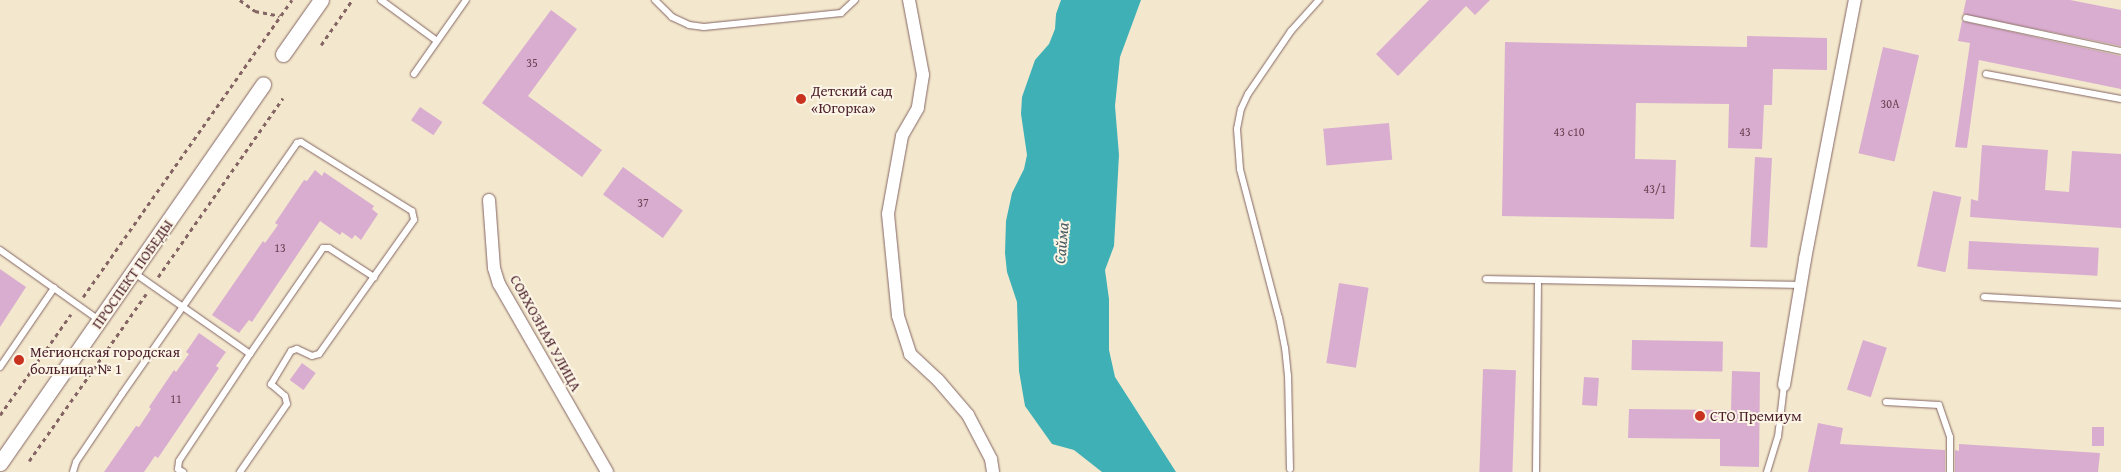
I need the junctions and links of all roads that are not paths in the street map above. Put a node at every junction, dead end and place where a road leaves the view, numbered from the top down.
1 (321, 0) edge
2 (381, 0) edge
3 (466, 0) edge
4 (656, 0) edge
5 (856, 0) edge
6 (909, 0) edge
7 (1319, 0) edge
8 (1855, 0) edge
9 (1966, 18) dead end
10 (437, 40) junction
11 (2121, 51) edge
12 (283, 54) dead end
13 (414, 74) dead end
14 (1986, 74) dead end
15 (263, 84) dead end
16 (2121, 99) edge
17 (489, 200) dead end
18 (0, 250) edge
19 (133, 272) junction
20 (374, 277) junction
21 (1486, 279) dead end
22 (1538, 280) junction
23 (1800, 285) junction
24 (54, 288) junction
25 (1984, 297) dead end
26 (2121, 305) edge
27 (183, 306) junction
28 (100, 320) junction
29 (250, 354) junction
30 (0, 367) edge
31 (1784, 386) joint
32 (1886, 402) dead end
33 (0, 463) edge
34 (1290, 469) dead end
35 (73, 472) edge
36 (183, 472) edge
37 (240, 472) edge
38 (607, 472) edge
39 (993, 472) edge
40 (1536, 472) edge
41 (1767, 472) edge
42 (1950, 472) edge

1 - 12 street
2 - 10 lane
3 - 10 lane
4 - 5 lane
6 - 39 street
7 - 34 lane
8 - 23 street
9 - 11 lane
10 - 13 lane
14 - 16 lane
15 - 19 street, ПРОСПЕКТ ПОБЕДЫ
17 - 38 street, СОВХОЗНАЯ УЛИЦА
18 - 24 lane
19 - 27 lane
19 - 28 street, ПРОСПЕКТ ПОБЕДЫ
20 - 27 lane
20 - 29 lane
20 - 37 lane
21 - 22 lane
22 - 23 lane
22 - 40 lane
23 - 31 street
24 - 28 lane
24 - 30 lane
25 - 26 lane
27 - 29 lane
27 - 35 lane
28 - 33 street, ПРОСПЕКТ ПОБЕДЫ
29 - 36 lane
31 - 41 lane
32 - 42 lane

